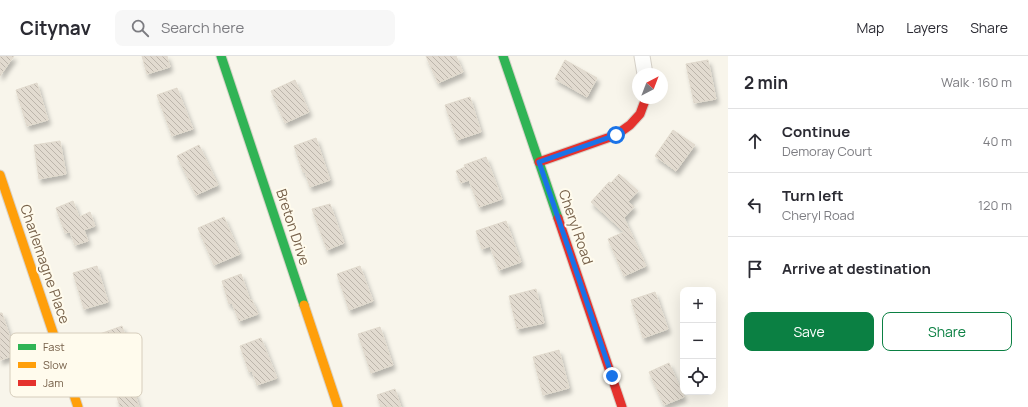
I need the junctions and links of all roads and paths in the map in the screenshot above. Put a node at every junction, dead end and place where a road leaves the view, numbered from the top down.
1 (221, 56) edge
2 (503, 56) edge
3 (642, 56) edge
4 (645, 68) edge
5 (644, 104) edge
6 (539, 162) junction
7 (0, 175) edge
8 (3, 195) edge
9 (52, 333) edge
10 (74, 397) edge
11 (78, 407) edge
12 (338, 407) edge
13 (622, 407) edge

1 - 12 street, Breton Drive
2 - 6 street, Cheryl Road
3 - 4 street
5 - 6 street
6 - 13 street, Cheryl Road
7 - 8 street, Charlemagne Place
8 - 9 street, Charlemagne Place
10 - 11 street, Charlemagne Place

